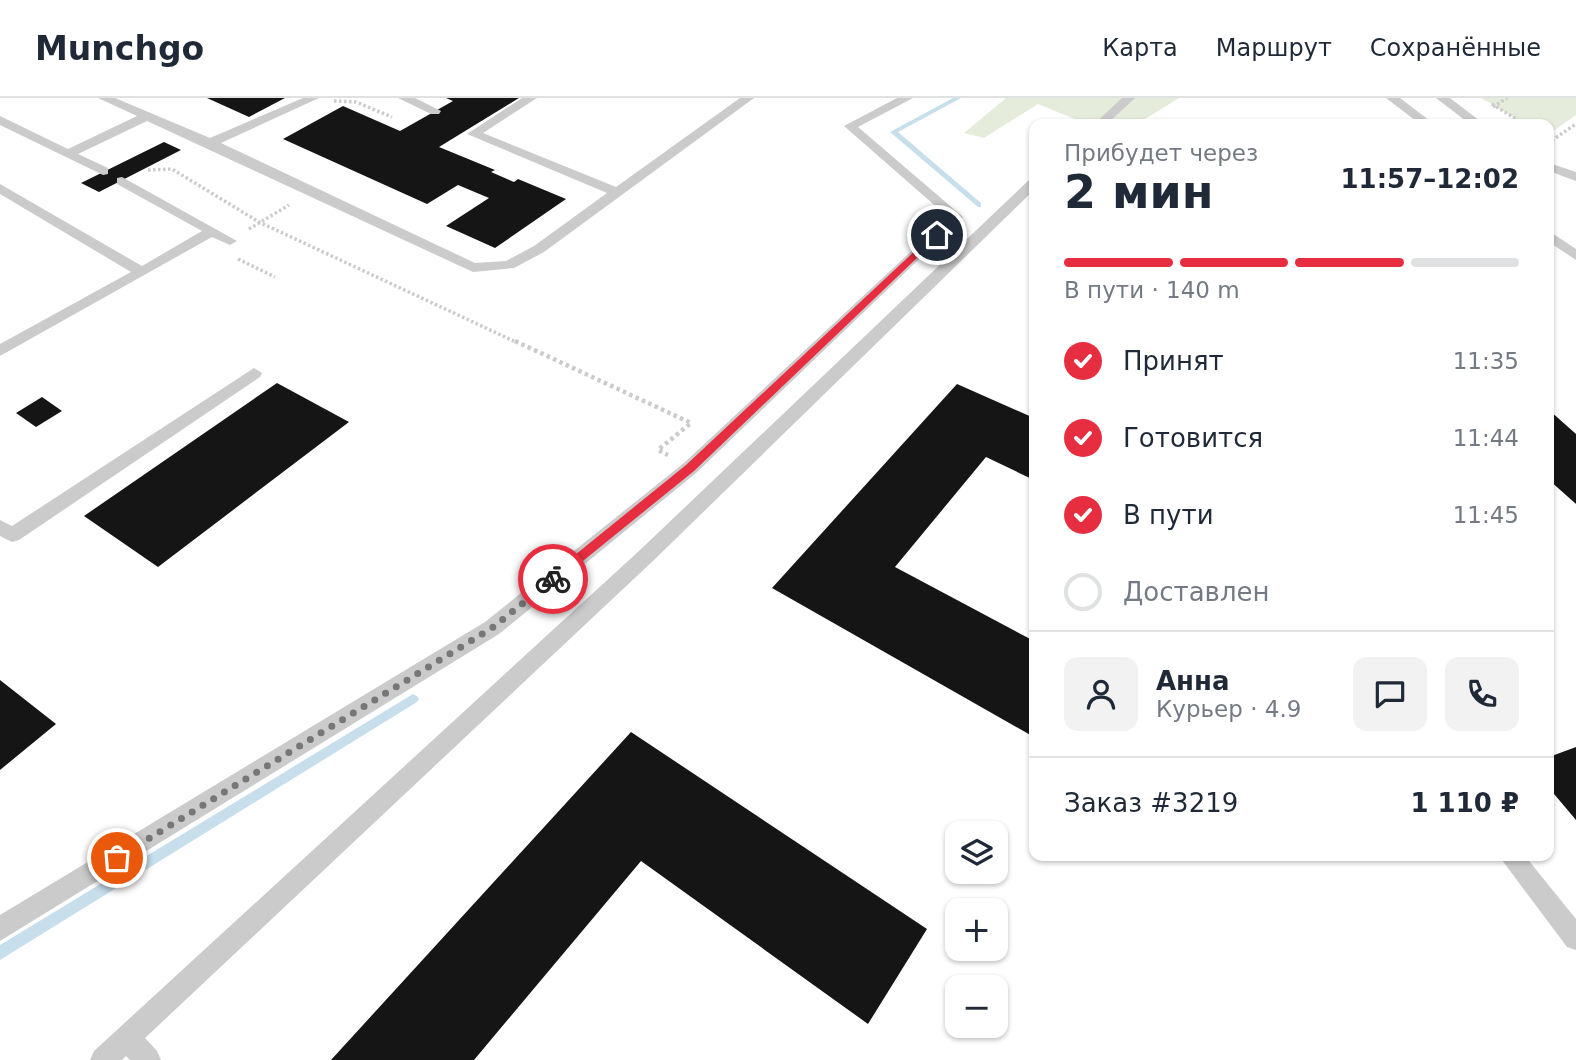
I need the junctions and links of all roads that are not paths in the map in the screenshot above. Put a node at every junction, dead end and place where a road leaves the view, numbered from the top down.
1 (104, 98) edge
2 (313, 98) edge
3 (404, 98) edge
4 (531, 98) edge
5 (747, 98) edge
6 (907, 98) edge
7 (1129, 98) edge
8 (1392, 98) edge
9 (1441, 98) edge
10 (435, 111) dead end
11 (148, 116) junction
12 (1106, 119) edge
13 (1420, 119) edge
14 (1471, 119) edge
15 (0, 120) edge
16 (210, 143) junction
17 (67, 153) junction
18 (1554, 169) edge
19 (103, 171) dead end
20 (1575, 175) edge
21 (122, 181) dead end
22 (0, 188) edge
23 (1029, 188) edge
24 (619, 192) junction
25 (210, 232) junction
26 (1554, 239) edge
27 (230, 241) road end
28 (1576, 256) edge
29 (142, 272) junction
30 (0, 351) edge
31 (254, 373) dead end
32 (0, 527) edge
33 (1515, 861) edge
34 (0, 929) edge
35 (1576, 938) edge
36 (127, 1038) junction
37 (103, 1060) edge
38 (148, 1060) edge

1 - 11 lane
2 - 16 lane
3 - 10 lane
4 - 24 lane
5 - 24 lane
6 - 34 lane
7 - 12 lane
8 - 13 lane
9 - 14 lane
11 - 16 lane
11 - 17 lane
15 - 17 lane
16 - 24 lane
17 - 19 lane
18 - 20 lane
21 - 25 lane
22 - 29 lane
23 - 36 lane
25 - 27 lane
25 - 29 lane
26 - 28 lane
29 - 30 lane
31 - 32 lane
33 - 35 lane
36 - 37 lane
36 - 38 lane

